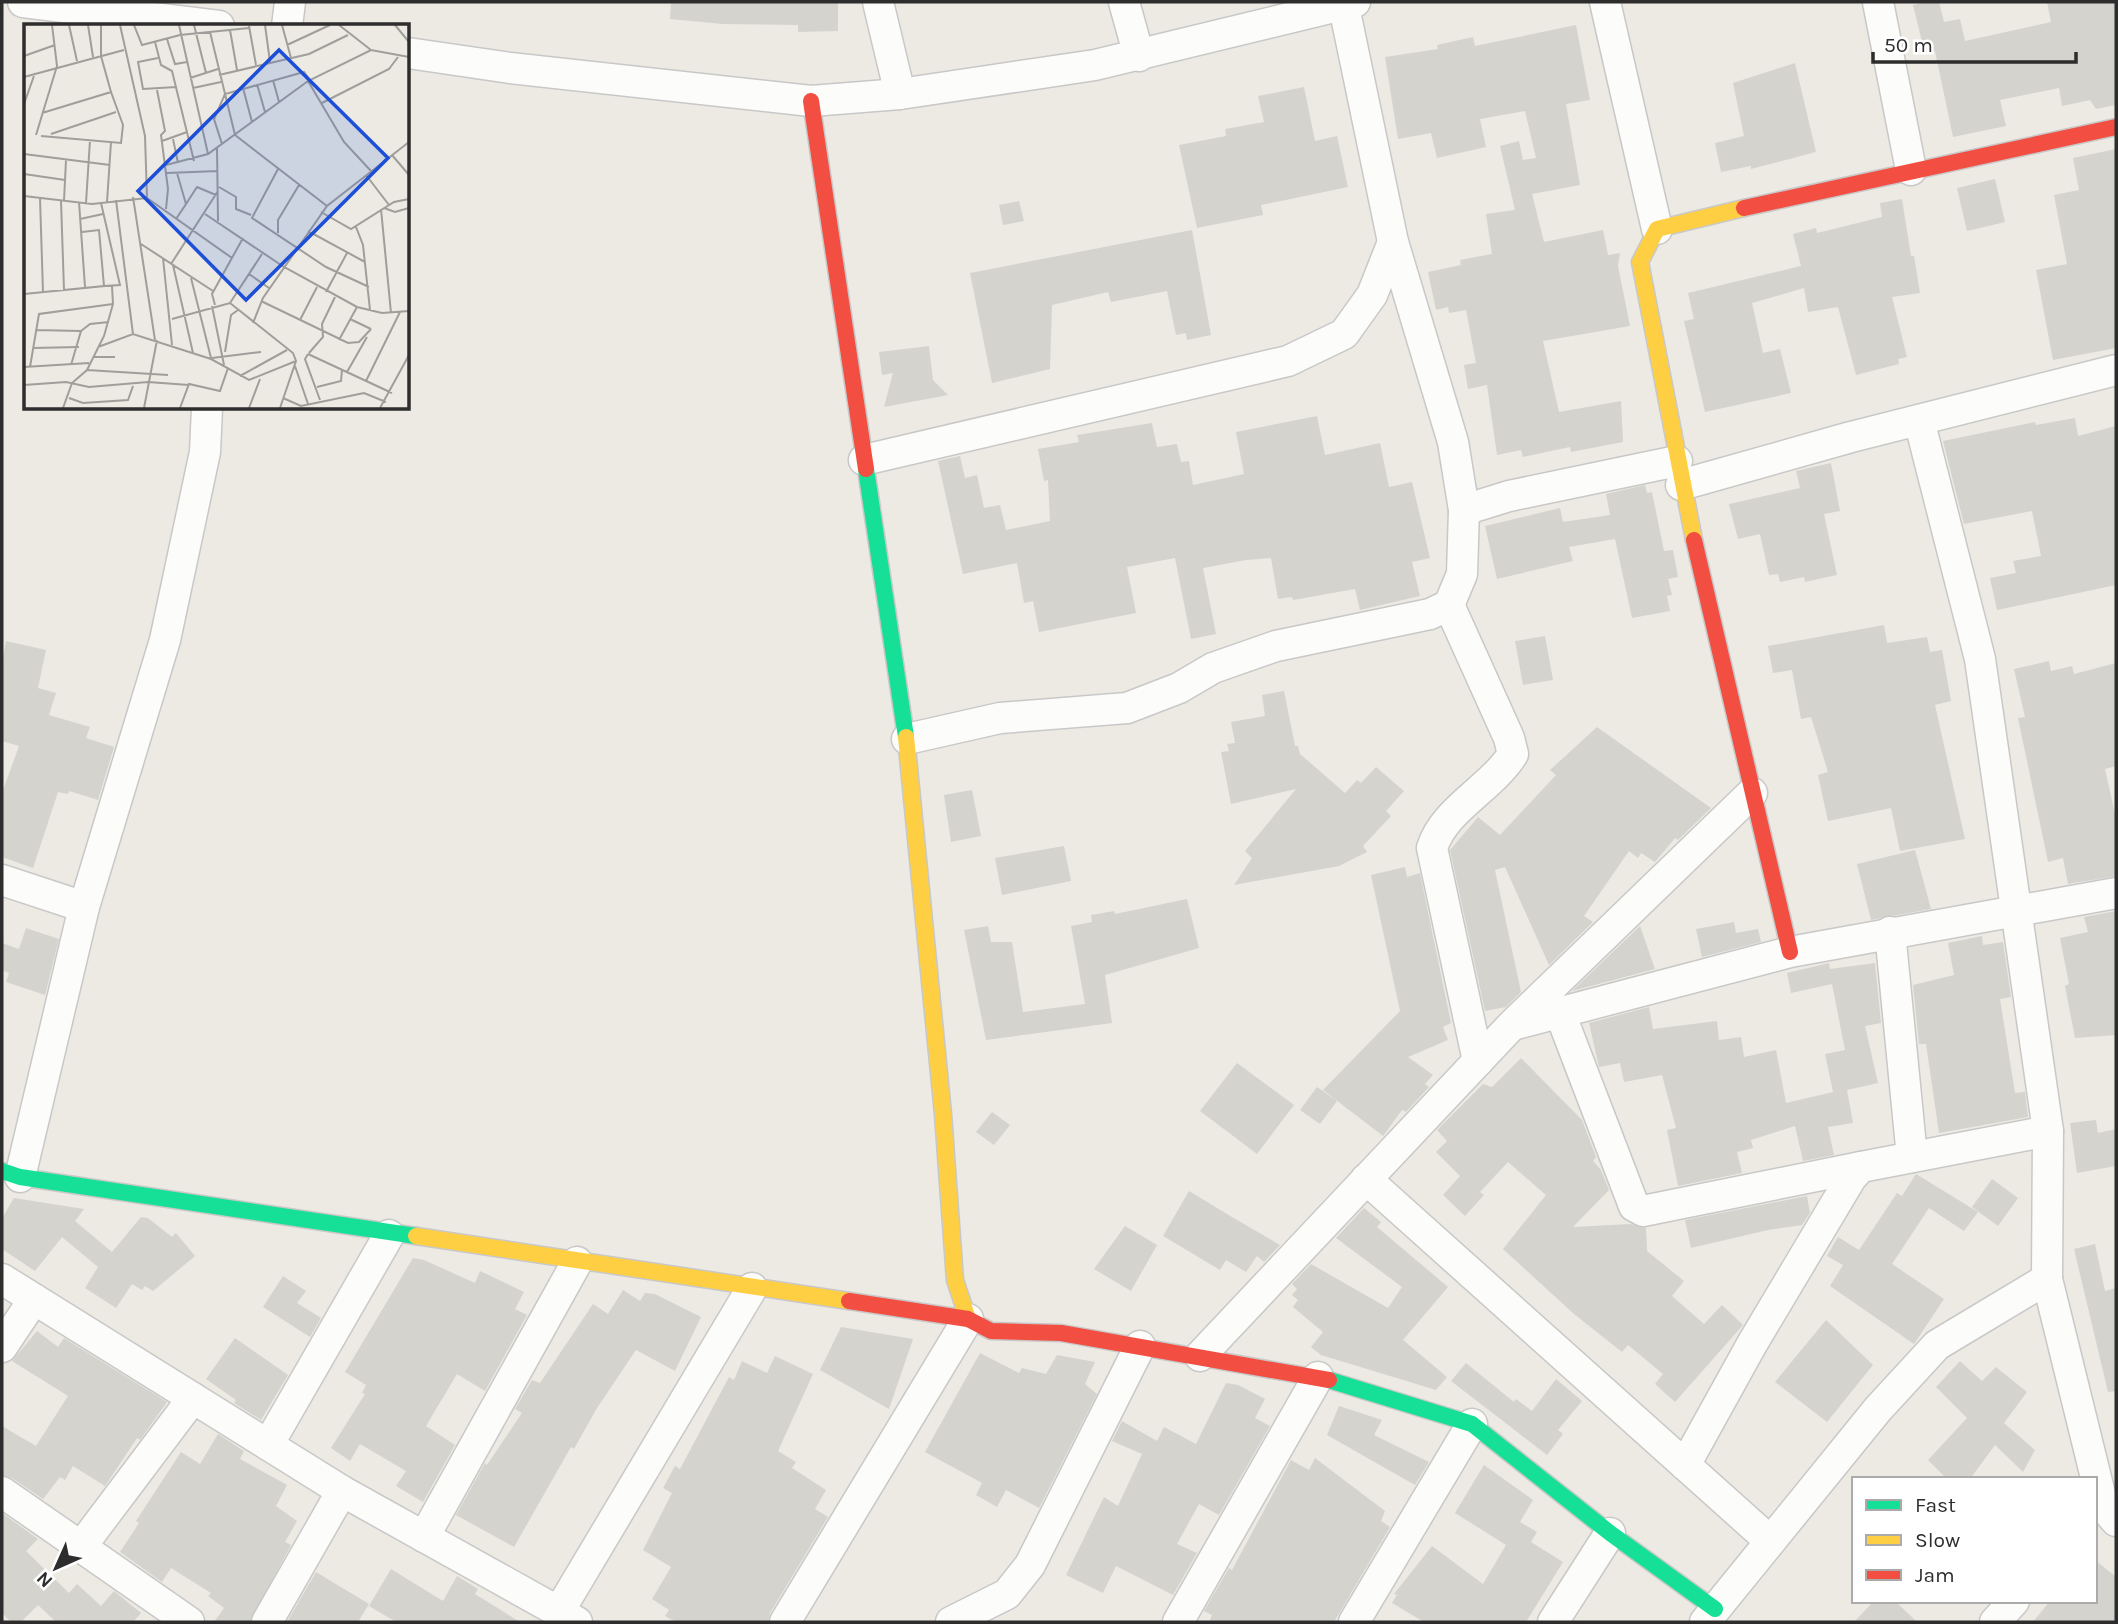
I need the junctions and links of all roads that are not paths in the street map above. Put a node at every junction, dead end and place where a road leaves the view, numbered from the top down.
1 (23, 2) edge
2 (290, 2) edge
3 (878, 2) edge
4 (1124, 2) edge
5 (1347, 2) edge
6 (1605, 2) edge
7 (1878, 2) edge
8 (203, 24) edge
9 (287, 24) edge
10 (410, 53) edge
11 (1139, 56) junction
12 (900, 94) junction
13 (811, 101) junction
14 (2116, 127) edge
15 (1911, 170) junction
16 (1657, 229) junction
17 (1393, 242) junction
18 (2116, 370) edge
19 (207, 410) edge
20 (1919, 420) junction
21 (864, 460) junction
22 (1679, 473) junction
23 (1464, 510) junction
24 (1449, 605) junction
25 (907, 739) junction
26 (1752, 793) junction
27 (2, 880) edge
28 (2116, 893) edge
29 (84, 907) junction
30 (2014, 912) junction
31 (1890, 932) junction
32 (1790, 952) junction
33 (1560, 1013) junction
34 (1512, 1025) junction
35 (1478, 1061) junction
36 (2048, 1131) junction
37 (1912, 1157) junction
38 (1861, 1167) junction
39 (11, 1174) edge
40 (1366, 1179) junction
41 (389, 1234) junction
42 (577, 1262) junction
43 (2, 1279) edge
44 (2047, 1279) junction
45 (752, 1287) junction
46 (34, 1299) junction
47 (968, 1319) junction
48 (1140, 1346) junction
49 (2, 1347) edge
50 (1200, 1356) junction
51 (1318, 1377) junction
52 (192, 1398) junction
53 (1472, 1424) junction
54 (268, 1445) junction
55 (1685, 1465) junction
56 (2096, 1477) edge
57 (2097, 1482) edge
58 (342, 1491) junction
59 (2, 1492) edge
60 (2105, 1514) edge
61 (1610, 1533) junction
62 (424, 1537) junction
63 (1770, 1541) junction
64 (80, 1548) junction
65 (1371, 1593) junction
66 (2012, 1603) edge
67 (153, 1613) edge
68 (1710, 1615) edge
69 (567, 1618) edge
70 (189, 1622) edge
71 (267, 1622) edge
72 (785, 1622) edge
73 (951, 1622) edge
74 (1178, 1622) edge
75 (1354, 1622) edge
76 (1373, 1622) edge
77 (1553, 1622) edge
78 (1995, 1622) edge

1 - 8 street
2 - 9 street
3 - 12 street
4 - 11 street
5 - 11 street
5 - 17 street
6 - 16 street
7 - 15 street
10 - 13 street
11 - 12 street
12 - 13 street
13 - 21 street
14 - 15 street
15 - 16 street
16 - 22 street
17 - 21 street
17 - 23 street
18 - 20 street
19 - 29 street
20 - 22 street
20 - 30 street
21 - 25 street
22 - 23 street
22 - 26 street
23 - 24 street
24 - 25 street
24 - 35 street
25 - 47 street
26 - 32 street
26 - 34 street
27 - 29 street
28 - 30 street
29 - 39 street
30 - 31 street
30 - 36 street
31 - 32 street
31 - 37 street
32 - 33 street
33 - 34 street
33 - 38 street
34 - 35 street
35 - 40 street
36 - 37 street
36 - 44 street
37 - 38 street
38 - 55 street
39 - 41 street
40 - 50 street
40 - 55 street
41 - 42 street
41 - 54 street
42 - 45 street
42 - 62 street
43 - 46 street
44 - 56 street
44 - 63 street
45 - 47 street
45 - 69 street
46 - 49 street
46 - 52 street
47 - 48 street
47 - 72 street
48 - 50 street
48 - 73 street
50 - 51 street
51 - 53 street
51 - 74 street
52 - 54 street
52 - 64 street
53 - 61 street
53 - 65 street
54 - 58 street
55 - 63 street
57 - 60 street
58 - 62 street
58 - 71 street
59 - 64 street
61 - 68 street
61 - 77 street
62 - 69 street
63 - 68 street
64 - 67 street
65 - 75 street
65 - 76 street
66 - 78 street
67 - 70 street

